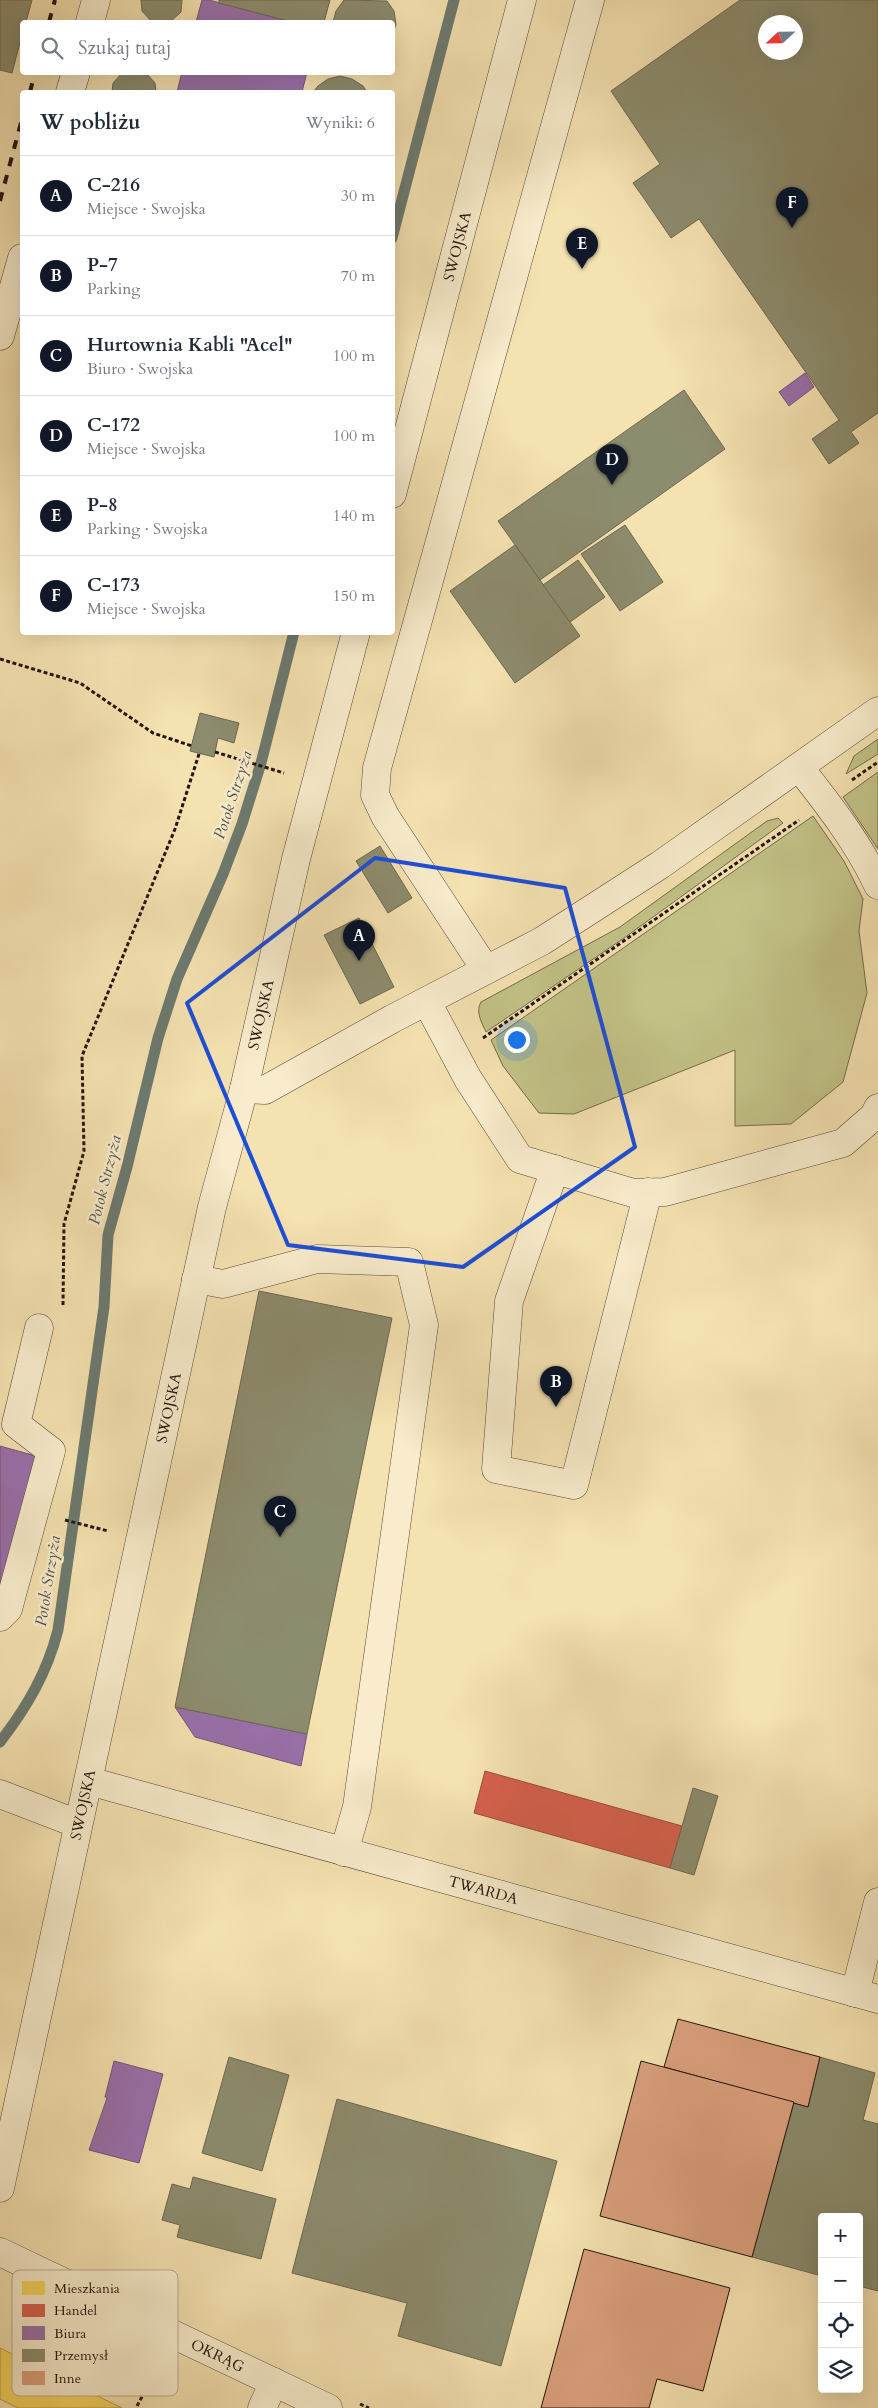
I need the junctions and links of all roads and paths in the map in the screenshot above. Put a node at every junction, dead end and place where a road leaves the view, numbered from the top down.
1 (96, 0) edge
2 (522, 0) edge
3 (590, 0) edge
4 (91, 20) edge
5 (75, 75) edge
6 (71, 90) edge
7 (20, 265) edge
8 (0, 336) edge
9 (395, 483) edge
10 (355, 635) edge
11 (0, 659) edge
12 (878, 711) edge
13 (192, 746) dead end
14 (215, 752) dead end
15 (199, 754) dead end
16 (878, 762) edge
17 (799, 767) junction
18 (281, 772) dead end
19 (824, 800) junction
20 (878, 885) edge
21 (486, 970) junction
22 (427, 1002) junction
23 (453, 1052) junction
24 (244, 1089) junction
25 (878, 1108) edge
26 (555, 1169) junction
27 (648, 1192) junction
28 (196, 1279) junction
29 (39, 1328) joint
30 (62, 1519) dead end
31 (115, 1532) dead end
32 (0, 1617) edge
33 (89, 1781) junction
34 (0, 1794) edge
35 (78, 1824) junction
36 (344, 1852) junction
37 (878, 1902) edge
38 (866, 1996) edge
39 (0, 2188) edge
40 (0, 2252) edge
41 (38, 2270) edge
42 (178, 2336) edge
43 (274, 2382) junction
44 (262, 2408) edge
45 (328, 2408) edge

1 - 4 street
2 - 9 street, SWOJSKA
3 - 21 street
5 - 6 street
7 - 8 street
10 - 24 street, SWOJSKA
11 - 13 path
12 - 17 street
14 - 18 path
15 - 29 path
16 - 19 path
17 - 19 street
17 - 21 street
19 - 20 street
19 - 23 path
21 - 22 street
22 - 23 street
22 - 24 street
23 - 26 street
24 - 28 street, SWOJSKA
25 - 27 street
26 - 27 street
26 - 27 street
28 - 33 street, SWOJSKA
28 - 36 street
29 - 32 street
30 - 31 path
33 - 35 street, SWOJSKA
33 - 36 street, TWARDA
34 - 35 street
35 - 39 street, SWOJSKA
36 - 38 street, TWARDA
37 - 38 street
40 - 41 street, OKRĄG
42 - 43 street, OKRĄG
43 - 44 street
43 - 45 street, OKRĄG

